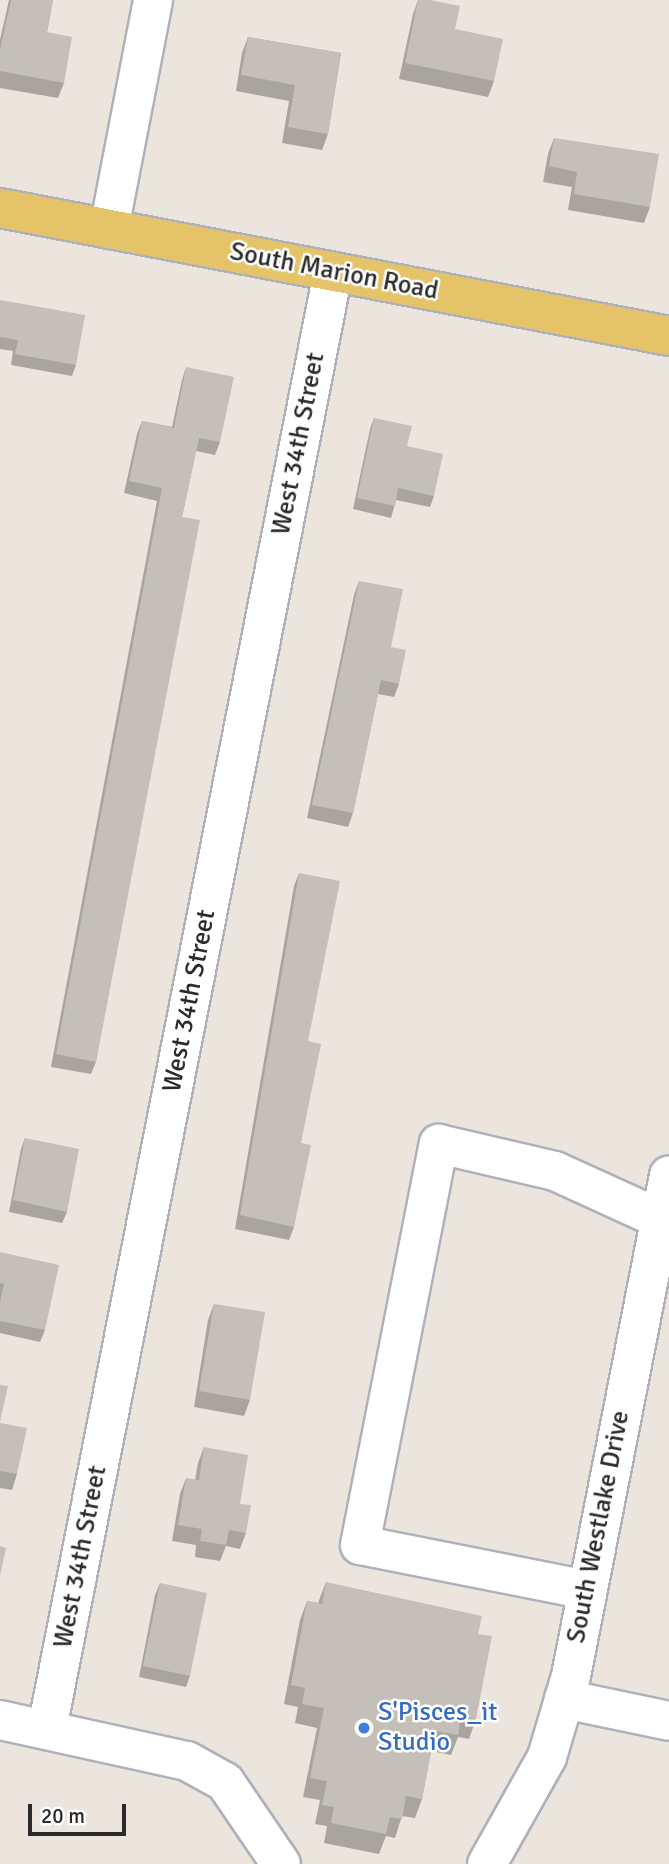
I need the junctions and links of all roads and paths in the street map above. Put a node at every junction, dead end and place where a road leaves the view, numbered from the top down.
1 (153, 0) edge
2 (0, 208) edge
3 (109, 229) junction
4 (333, 272) junction
5 (669, 336) edge
6 (669, 1175) edge
7 (657, 1218) junction
8 (655, 1310) edge
9 (587, 1590) junction
10 (564, 1699) junction
11 (0, 1720) edge
12 (669, 1721) edge
13 (47, 1729) junction
14 (281, 1864) edge
15 (486, 1864) edge

1 - 3 street
2 - 3 main road, South Marion Road
3 - 4 main road, South Marion Road
4 - 5 main road, South Marion Road
4 - 13 street, West 34th Street
6 - 7 street, South Westlake Drive
7 - 8 street, South Westlake Drive
7 - 9 street
8 - 9 street, South Westlake Drive
9 - 10 street, South Westlake Drive
10 - 12 street
10 - 15 street, South Westlake Drive
11 - 13 street
13 - 14 street

